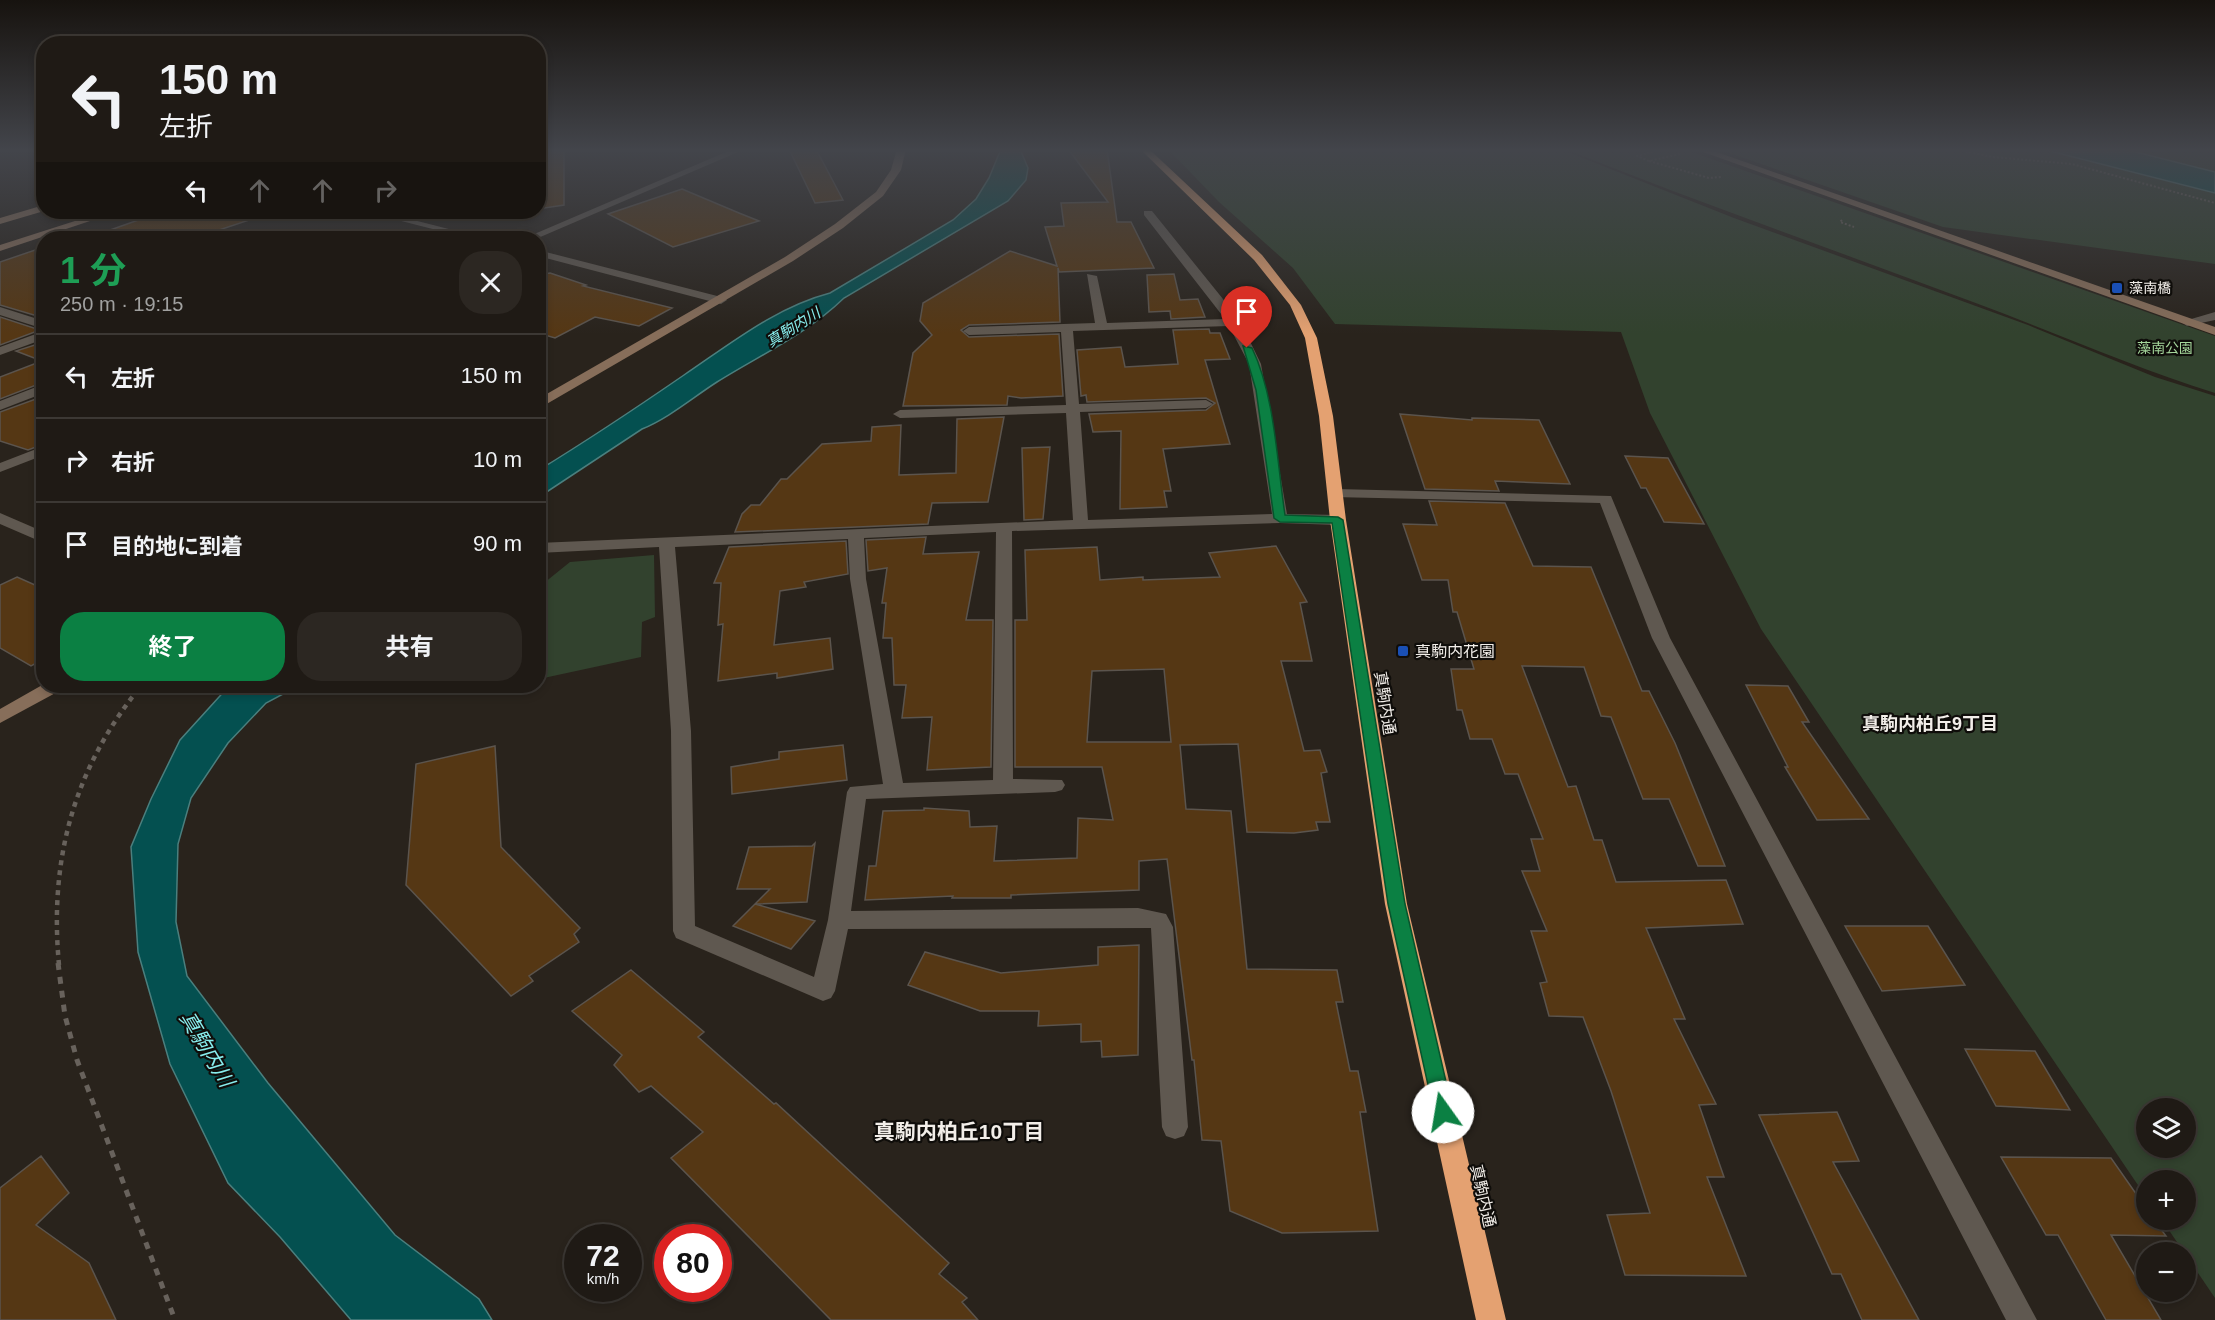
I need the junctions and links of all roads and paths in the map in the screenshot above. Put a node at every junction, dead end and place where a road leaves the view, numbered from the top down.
1 (35, 211) edge
2 (595, 211) edge
3 (857, 211) edge
4 (1208, 211) edge
5 (1874, 211) edge
6 (1148, 213) dead end
7 (90, 219) edge
8 (400, 219) edge
9 (0, 221) edge
10 (53, 231) edge
11 (450, 231) edge
12 (546, 231) edge
13 (36, 236) edge
14 (0, 248) edge
15 (546, 255) edge
16 (1091, 276) dead end
17 (721, 300) junction
18 (0, 311) edge
19 (2215, 316) edge
20 (36, 322) edge
21 (1233, 322) junction
22 (2187, 322) junction
23 (1102, 327) junction
24 (1067, 328) junction
25 (969, 331) dead end
26 (2215, 331) edge
27 (36, 338) edge
28 (0, 351) edge
29 (36, 391) edge
30 (546, 400) edge
31 (1206, 404) dead end
32 (0, 406) edge
33 (1075, 406) junction
34 (900, 414) dead end
35 (36, 453) edge
36 (0, 468) edge
37 (1337, 494) junction
38 (0, 518) edge
39 (1280, 518) junction
40 (1338, 520) junction
41 (1081, 525) junction
42 (1004, 527) junction
43 (856, 533) junction
44 (36, 534) edge
45 (667, 541) junction
46 (546, 548) edge
47 (42, 693) edge
48 (136, 693) edge
49 (0, 717) edge
50 (1055, 785) dead end
51 (1003, 786) junction
52 (894, 789) junction
53 (839, 920) junction
54 (1175, 1127) dead end
55 (175, 1320) edge
56 (1491, 1320) edge
57 (2022, 1320) edge

1 - 9 street
2 - 12 street
3 - 17 street
4 - 37 highway, 真駒内通
5 - 22 street
6 - 21 street
7 - 10 street
8 - 11 street
13 - 14 street
15 - 17 street
16 - 23 street
17 - 30 street
18 - 20 street
19 - 22 street
21 - 23 street
21 - 39 street
22 - 26 street
23 - 24 street
24 - 25 street
24 - 33 street
27 - 28 street
29 - 32 street
31 - 33 street
33 - 34 street
33 - 41 street
35 - 36 street
37 - 40 highway, 真駒内通
37 - 57 street
38 - 44 street
39 - 40 street
39 - 41 street
40 - 56 highway, 真駒内通
41 - 42 street
42 - 43 street
42 - 51 street
43 - 45 street
43 - 52 street
45 - 46 street
45 - 53 street
47 - 49 street
48 - 55 path
50 - 51 street
51 - 52 street
52 - 53 street
53 - 54 street

